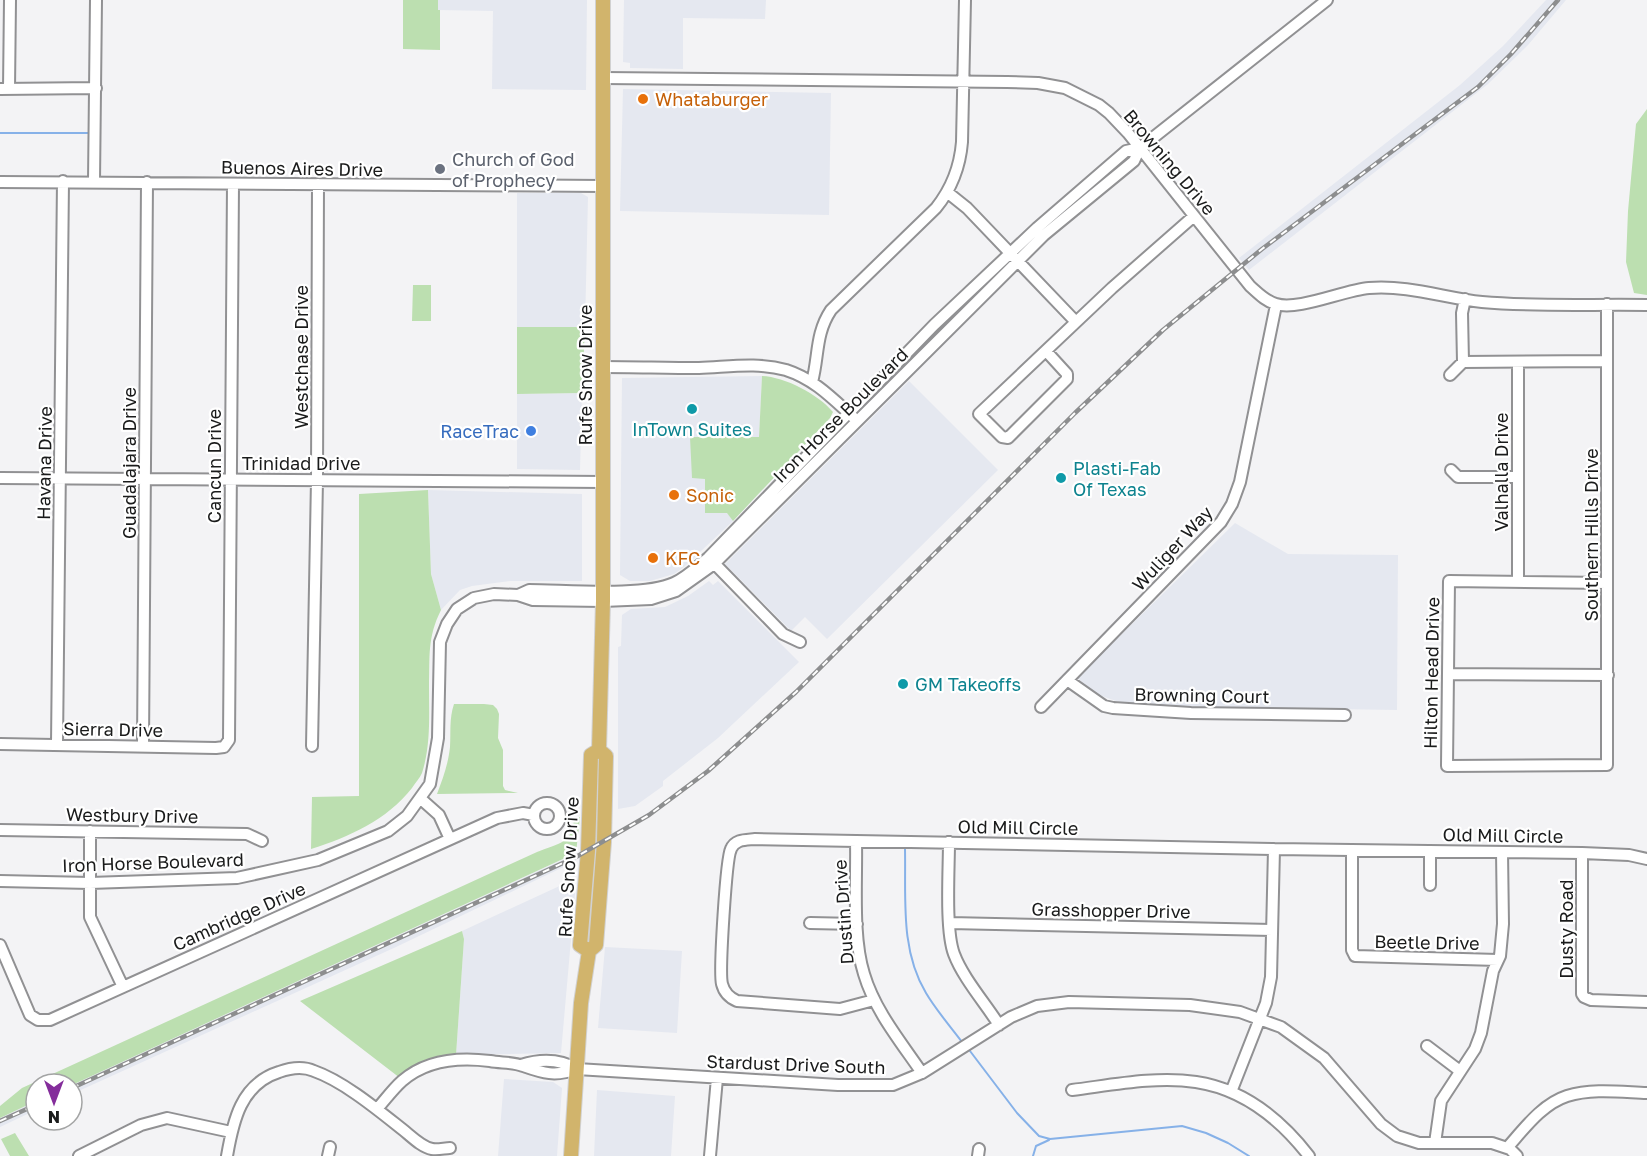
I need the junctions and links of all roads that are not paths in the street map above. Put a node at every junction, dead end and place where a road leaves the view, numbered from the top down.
1 (10, 0) edge
2 (96, 0) edge
3 (603, 0) edge
4 (965, 0) edge
5 (1327, 0) edge
6 (603, 78) junction
7 (963, 83) junction
8 (96, 88) junction
9 (5, 89) edge
10 (1140, 148) junction
11 (94, 181) junction
12 (0, 182) edge
13 (63, 182) junction
14 (147, 182) junction
15 (233, 184) junction
16 (318, 184) junction
17 (603, 186) junction
18 (947, 192) junction
19 (1194, 216) junction
20 (1013, 258) junction
21 (1465, 299) junction
22 (1607, 304) junction
23 (1647, 304) edge
24 (1276, 305) junction
25 (1076, 322) junction
26 (1046, 351) junction
27 (1607, 361) junction
28 (1463, 362) junction
29 (1518, 362) junction
30 (603, 367) junction
31 (1450, 375) dead end
32 (812, 382) junction
33 (848, 413) junction
34 (858, 421) junction
35 (1451, 470) dead end
36 (1517, 477) junction
37 (0, 478) edge
38 (60, 479) junction
39 (145, 479) junction
40 (231, 480) junction
41 (317, 480) junction
42 (603, 482) junction
43 (711, 561) junction
44 (1518, 582) junction
45 (1607, 583) junction
46 (603, 596) junction
47 (800, 642) dead end
48 (1448, 674) junction
49 (1608, 675) junction
50 (1068, 680) junction
51 (1041, 707) dead end
52 (1344, 715) dead end
53 (0, 744) edge
54 (57, 744) junction
55 (143, 745) junction
56 (312, 746) dead end
57 (224, 747) joint
58 (1607, 765) joint
59 (421, 799) junction
60 (534, 815) dead end
61 (0, 830) edge
62 (90, 831) junction
63 (450, 838) junction
64 (262, 841) dead end
65 (856, 841) junction
66 (949, 842) junction
67 (1274, 849) junction
68 (1352, 850) junction
69 (1430, 851) junction
70 (1502, 852) junction
71 (1582, 853) junction
72 (1647, 859) edge
73 (0, 881) edge
74 (90, 883) junction
75 (1430, 885) dead end
76 (810, 923) dead end
77 (950, 923) junction
78 (857, 924) junction
79 (1272, 930) junction
80 (0, 945) edge
81 (1498, 960) junction
82 (123, 987) junction
83 (874, 1000) junction
84 (1647, 1002) edge
85 (1260, 1018) junction
86 (999, 1024) junction
87 (1427, 1046) dead end
88 (577, 1069) junction
89 (1460, 1071) junction
90 (922, 1073) junction
91 (717, 1078) junction
92 (1072, 1090) dead end
93 (1231, 1092) junction
94 (1647, 1093) edge
95 (377, 1109) junction
96 (231, 1132) junction
97 (1435, 1143) junction
98 (450, 1148) dead end
99 (1507, 1148) junction
100 (79, 1156) edge
101 (227, 1156) edge
102 (571, 1156) edge
103 (710, 1156) edge
104 (1309, 1156) edge
105 (1517, 1156) edge

1 - 9 street
2 - 8 street
3 - 6 main road, Rufe Snow Drive
4 - 7 street
5 - 10 street, Iron Horse Boulevard
6 - 7 street, Browning Drive
6 - 17 main road, Rufe Snow Drive
7 - 10 street, Browning Drive
7 - 18 street
8 - 9 street
8 - 11 street
10 - 19 street, Browning Drive
10 - 20 street, Iron Horse Boulevard
11 - 13 street, Buenos Aires Drive
11 - 14 street, Buenos Aires Drive
12 - 13 street, Buenos Aires Drive
13 - 38 street, Havana Drive
14 - 15 street, Buenos Aires Drive
14 - 39 street, Guadalajara Drive
15 - 16 street, Buenos Aires Drive
15 - 40 street, Cancun Drive
16 - 17 street, Buenos Aires Drive
16 - 41 street, Westchase Drive
17 - 30 main road, Rufe Snow Drive
18 - 20 street
18 - 32 street
19 - 24 street, Browning Drive
19 - 25 street
20 - 25 street
20 - 33 street, Iron Horse Boulevard
20 - 34 street, Iron Horse Boulevard
21 - 22 street
21 - 24 street
21 - 28 street
22 - 23 street
22 - 27 street, Southern Hills Drive
24 - 50 street, Wuliger Way
25 - 26 street
26 - 26 street
27 - 29 street
27 - 45 street, Southern Hills Drive
28 - 29 street
28 - 31 street
29 - 36 street, Valhalla Drive
30 - 32 street
30 - 42 main road, Rufe Snow Drive
32 - 33 street
33 - 34 street
33 - 43 street, Iron Horse Boulevard
34 - 43 street, Iron Horse Boulevard
35 - 36 street
36 - 44 street, Valhalla Drive
37 - 38 street, Trinidad Drive
38 - 39 street, Trinidad Drive
38 - 54 street, Havana Drive
39 - 40 street, Trinidad Drive
39 - 55 street, Guadalajara Drive
40 - 41 street, Trinidad Drive
40 - 57 street, Cancun Drive
41 - 42 street, Trinidad Drive
41 - 56 street, Westchase Drive
42 - 46 main road, Rufe Snow Drive
43 - 46 street, Iron Horse Boulevard
43 - 47 street
44 - 45 street
44 - 48 street, Hilton Head Drive
45 - 49 street, Southern Hills Drive
46 - 59 street, Iron Horse Boulevard
46 - 88 main road, Rufe Snow Drive
48 - 49 street
48 - 58 street, Hilton Head Drive
49 - 58 street, Southern Hills Drive
50 - 51 street, Wuliger Way
50 - 52 street, Browning Court
53 - 54 street, Sierra Drive
54 - 55 street, Sierra Drive
55 - 57 street, Sierra Drive
59 - 63 street
59 - 74 street, Iron Horse Boulevard
60 - 63 street, Cambridge Drive
61 - 62 street, Westbury Drive
62 - 64 street, Westbury Drive
62 - 74 street
63 - 82 street, Cambridge Drive
65 - 66 street, Old Mill Circle
65 - 78 street, Dustin Drive
65 - 83 street, Old Mill Circle
66 - 67 street, Old Mill Circle
66 - 77 street
67 - 68 street, Old Mill Circle
67 - 79 street
68 - 69 street, Old Mill Circle
68 - 81 street, Beetle Drive
69 - 70 street, Old Mill Circle
69 - 75 street
70 - 71 street, Old Mill Circle
70 - 81 street
71 - 72 street, Old Mill Circle
71 - 84 street, Dusty Road
73 - 74 street, Iron Horse Boulevard
74 - 82 street
76 - 78 street
77 - 79 street, Grasshopper Drive
77 - 86 street
78 - 83 street, Dustin Drive
79 - 85 street
80 - 82 street, Cambridge Drive
81 - 89 street
83 - 90 street, Dustin Drive
85 - 86 street, Stardust Drive South
85 - 93 street
85 - 97 street, Stardust Drive South
86 - 90 street, Stardust Drive South
87 - 89 street
88 - 91 street, Stardust Drive South
88 - 95 street, Stardust Drive South
88 - 102 main road, Rufe Snow Drive
89 - 97 street
90 - 91 street, Stardust Drive South
91 - 103 street
92 - 93 street
93 - 104 street
94 - 99 street
95 - 96 street
95 - 98 street
96 - 100 street
96 - 101 street
97 - 99 street, Stardust Drive South
99 - 105 street, Stardust Drive South

